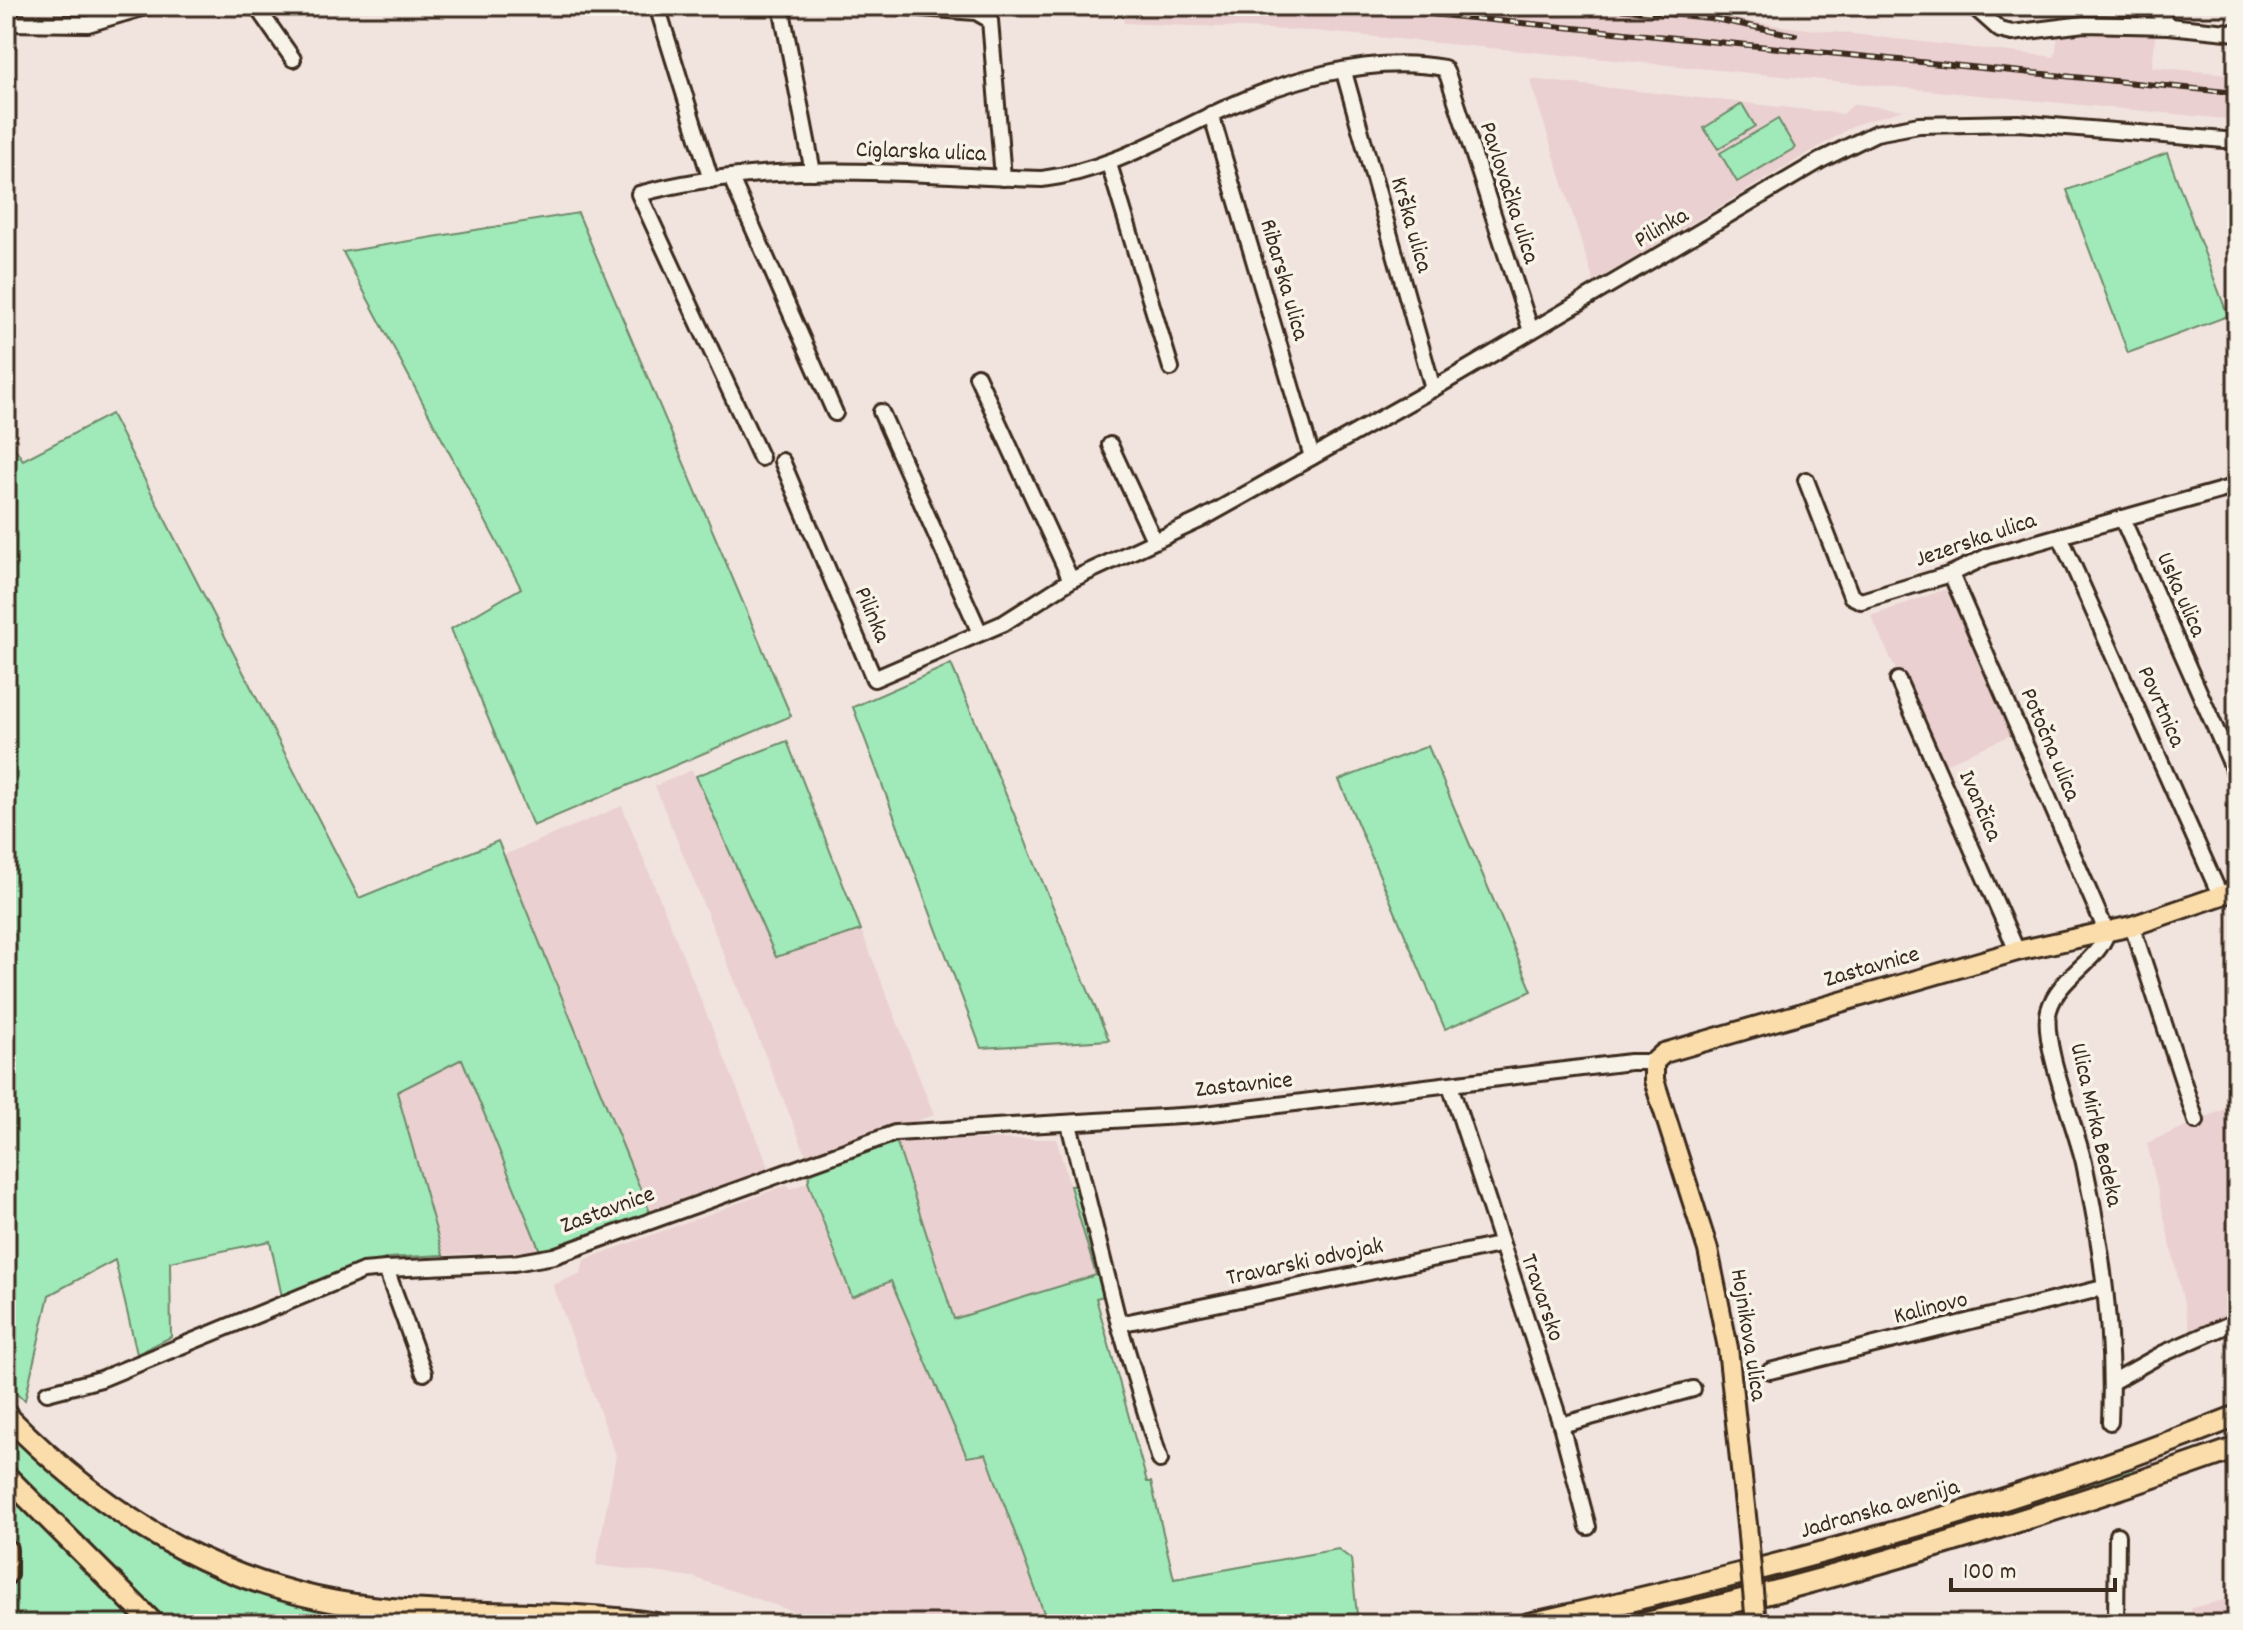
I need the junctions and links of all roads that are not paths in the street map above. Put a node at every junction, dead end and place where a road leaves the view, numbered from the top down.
1 (149, 6) edge
2 (256, 6) edge
3 (657, 6) edge
4 (781, 6) edge
5 (893, 6) edge
6 (1973, 6) edge
7 (2154, 6) edge
8 (6, 23) edge
9 (2169, 26) junction
10 (2237, 33) edge
11 (293, 59) dead end
12 (1444, 68) joint
13 (1344, 72) junction
14 (1211, 114) junction
15 (2237, 141) edge
16 (1109, 164) junction
17 (813, 172) junction
18 (731, 178) junction
19 (1003, 178) junction
20 (711, 180) junction
21 (1531, 331) junction
22 (1171, 368) dead end
23 (977, 376) dead end
24 (1433, 389) junction
25 (881, 412) dead end
26 (835, 413) dead end
27 (1110, 445) dead end
28 (1312, 457) junction
29 (761, 458) dead end
30 (782, 461) dead end
31 (1806, 480) dead end
32 (2237, 486) edge
33 (2122, 518) junction
34 (2060, 536) junction
35 (1154, 540) junction
36 (1951, 574) junction
37 (1071, 580) junction
38 (980, 633) junction
39 (1898, 680) dead end
40 (2237, 777) edge
41 (2228, 892) edge
42 (2132, 926) junction
43 (2107, 933) junction
44 (2017, 951) junction
45 (1654, 1062) junction
46 (1450, 1085) junction
47 (2196, 1121) dead end
48 (1069, 1124) junction
49 (1499, 1245) junction
50 (386, 1269) junction
51 (2103, 1288) junction
52 (2237, 1321) edge
53 (1119, 1324) junction
54 (1770, 1371) dead end
55 (424, 1373) dead end
56 (2112, 1382) junction
57 (1693, 1389) dead end
58 (47, 1393) dead end
59 (6, 1415) edge
60 (2235, 1415) edge
61 (2110, 1422) dead end
62 (1561, 1425) junction
63 (2237, 1448) edge
64 (1160, 1460) dead end
65 (6, 1476) edge
66 (1588, 1527) dead end
67 (2117, 1535) dead end
68 (6, 1550) edge
69 (6, 1574) edge
70 (608, 1619) junction
71 (154, 1624) edge
72 (511, 1624) edge
73 (657, 1624) edge
74 (1529, 1624) edge
75 (1642, 1624) edge
76 (1756, 1624) edge
77 (2116, 1624) edge

1 - 8 street
2 - 11 street
3 - 20 street
4 - 17 street
5 - 19 street
6 - 9 street
7 - 9 street
9 - 10 street
12 - 13 street, Ciglarska ulica
12 - 21 street, Pavlovačka ulica
13 - 14 street, Ciglarska ulica
13 - 24 street, Krška ulica
14 - 16 street, Ciglarska ulica
14 - 28 street, Ribarska ulica
15 - 21 street, Pilinka
16 - 19 street, Ciglarska ulica
16 - 22 street
17 - 18 street, Ciglarska ulica
17 - 19 street, Ciglarska ulica
18 - 20 street, Ciglarska ulica
18 - 26 street
20 - 29 street, Ciglarska ulica
21 - 24 street, Pilinka
23 - 37 street
24 - 28 street, Pilinka
25 - 38 street
27 - 35 street
28 - 35 street, Pilinka
30 - 38 street, Pilinka
31 - 36 street, Jezerska ulica
32 - 33 street, Jezerska ulica
33 - 34 street, Jezerska ulica
33 - 40 street, Uska ulica
34 - 36 street, Jezerska ulica
34 - 41 street, Povrtnica
35 - 37 street, Pilinka
36 - 43 street, Potočna ulica
37 - 38 street, Pilinka
39 - 44 street, Ivančica
41 - 42 main road
42 - 43 main road
42 - 47 street
43 - 44 main road, Zastavnice
43 - 51 street, Ulica Mirka Bedeka
44 - 45 main road, Zastavnice
45 - 46 street, Zastavnice
45 - 76 main road, Hojnikova ulica, bridge
46 - 48 street, Zastavnice
46 - 49 street, Travarsko
48 - 50 street, Zastavnice
48 - 53 street
49 - 53 street, Travarski odvojak
49 - 62 street, Travarsko
50 - 55 street
50 - 58 street, Zastavnice
51 - 54 street, Kalinovo
51 - 56 street, Ulica Mirka Bedeka
52 - 56 street
53 - 64 street
56 - 61 street, Ulica Mirka Bedeka
57 - 62 street
59 - 70 highway
60 - 74 highway, Jadranska avenija
62 - 66 street, Travarsko
63 - 75 highway, Jadranska avenija
65 - 71 highway
67 - 77 street
68 - 69 highway
70 - 72 highway
70 - 73 highway

